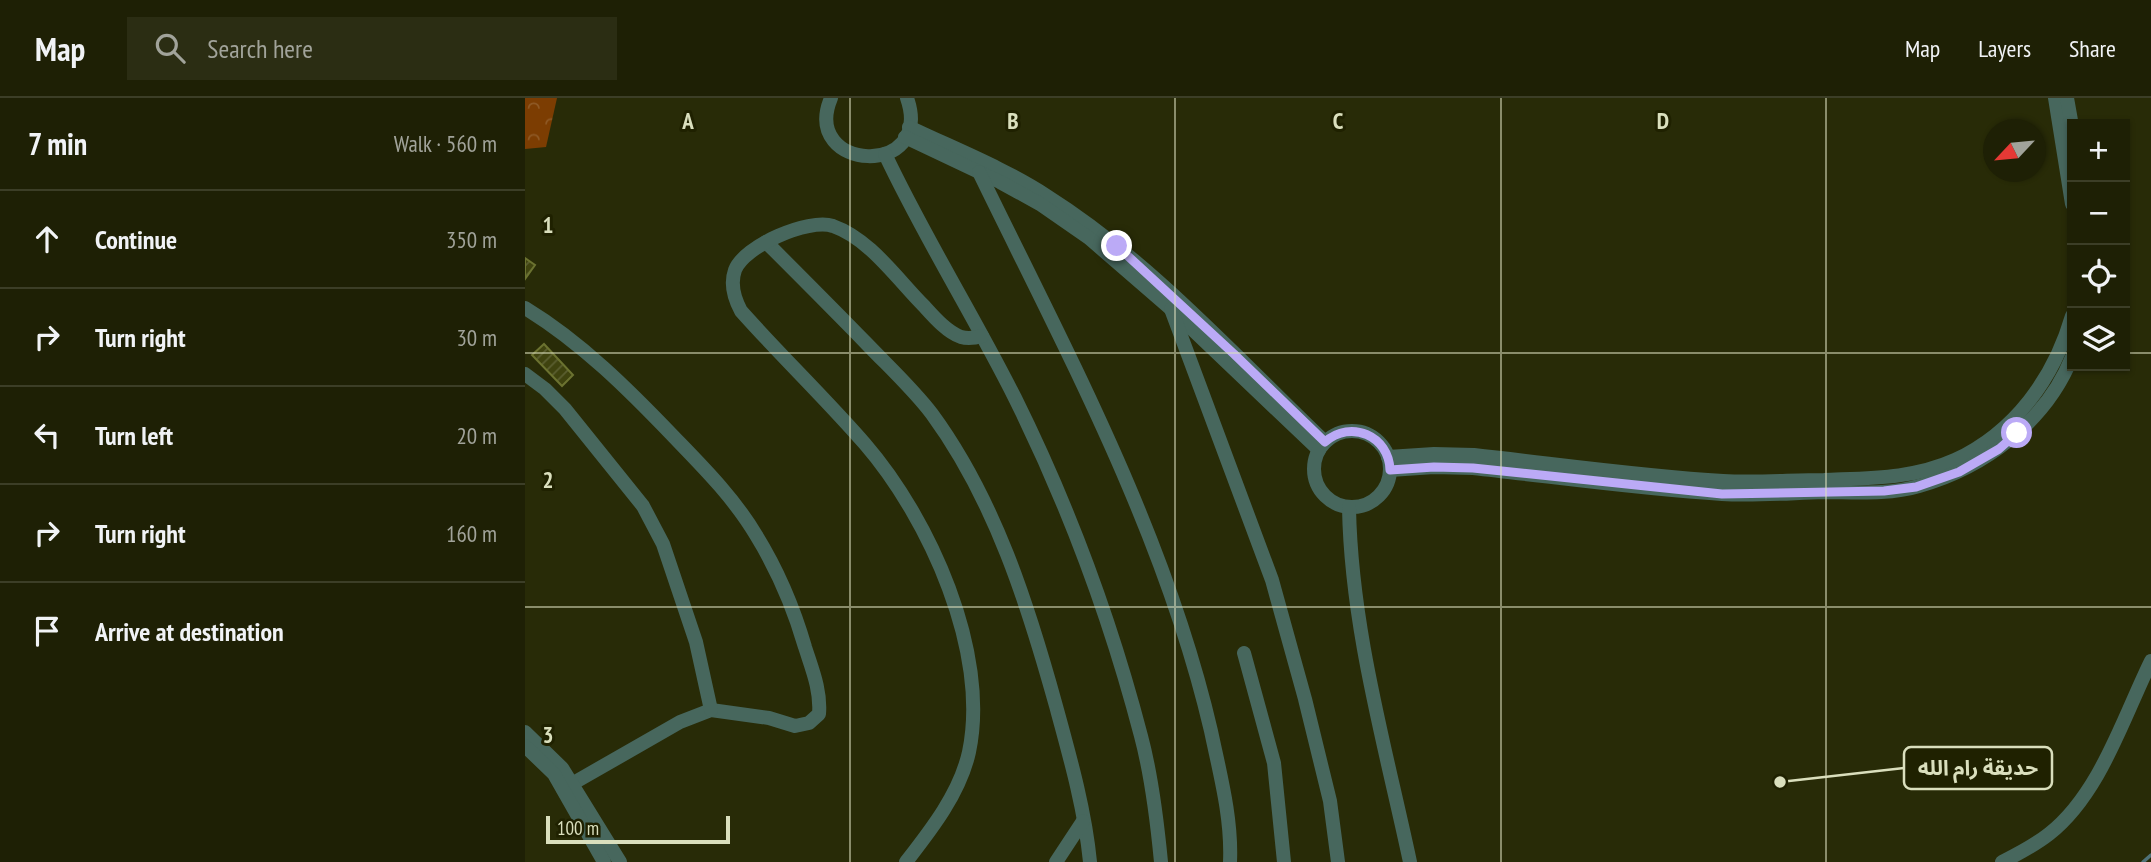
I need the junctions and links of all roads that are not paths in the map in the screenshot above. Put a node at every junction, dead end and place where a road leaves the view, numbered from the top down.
1 (830, 98) edge
2 (907, 98) edge
3 (2055, 98) edge
4 (2067, 98) edge
5 (2071, 119) edge
6 (907, 132) junction
7 (885, 154) junction
8 (979, 172) junction
9 (2068, 182) edge
10 (767, 242) junction
11 (525, 308) edge
12 (1171, 309) junction
13 (2067, 334) edge
14 (982, 336) junction
15 (2067, 367) edge
16 (525, 374) edge
17 (1322, 446) junction
18 (1389, 463) junction
19 (1349, 507) junction
20 (1244, 653) dead end
21 (2151, 662) edge
22 (711, 710) junction
23 (525, 732) edge
24 (525, 746) edge
25 (568, 786) junction
26 (1083, 821) junction
27 (604, 862) edge
28 (620, 862) edge
29 (906, 862) edge
30 (1056, 862) edge
31 (1090, 862) edge
32 (1161, 862) edge
33 (1230, 862) edge
34 (1284, 862) edge
35 (1338, 862) edge
36 (1410, 862) edge
37 (2002, 862) edge

1 - 7 street
2 - 6 street
3 - 9 street
4 - 5 street
6 - 7 street
6 - 8 street
6 - 17 street
7 - 14 street
8 - 12 street
8 - 33 street
10 - 14 street
10 - 26 street
10 - 29 street
11 - 22 street
12 - 17 street
12 - 35 street
13 - 18 street
14 - 32 street
15 - 18 street
16 - 22 street
17 - 18 street
17 - 19 street
18 - 19 street
19 - 36 street
20 - 34 street
21 - 37 street
22 - 25 street
23 - 25 street
24 - 25 street
25 - 27 street
25 - 28 street
26 - 30 street
26 - 31 street

